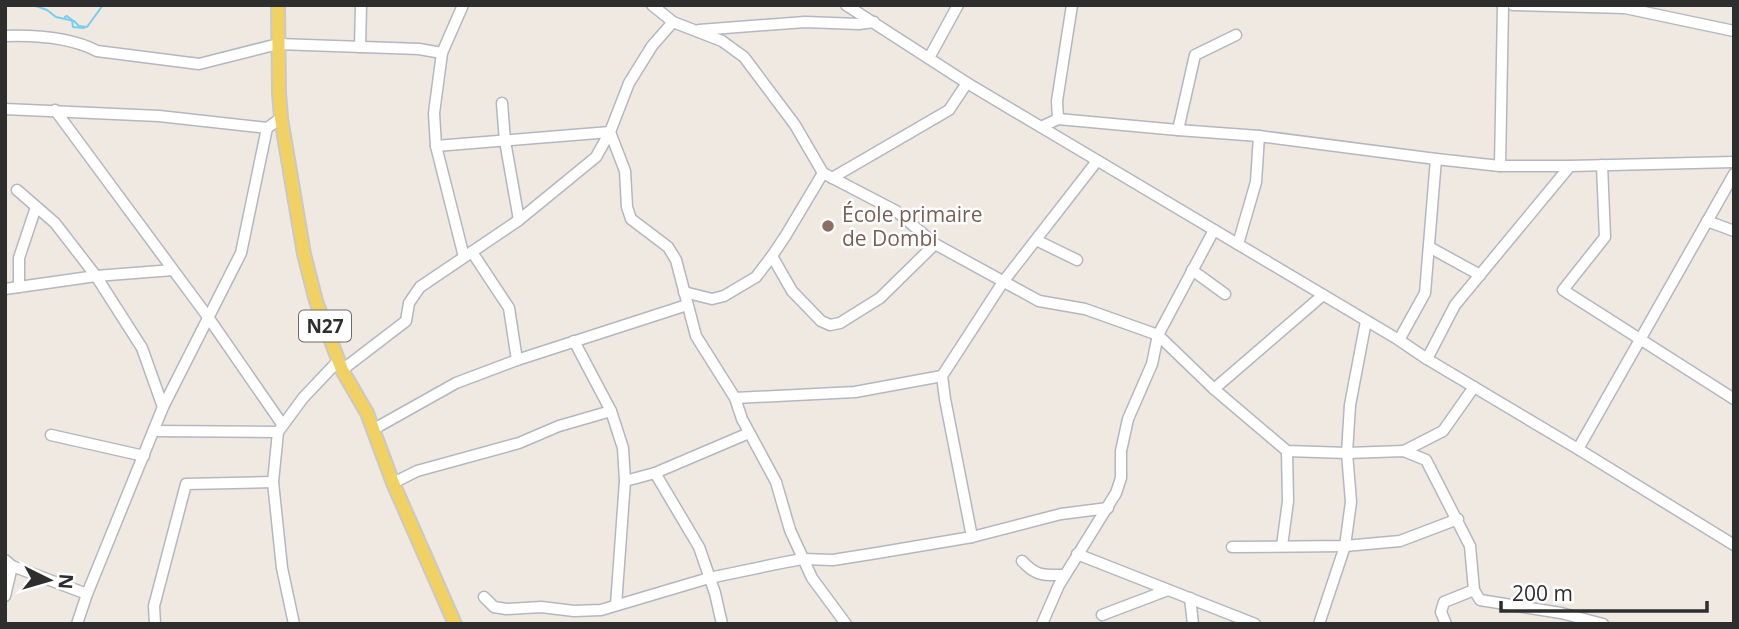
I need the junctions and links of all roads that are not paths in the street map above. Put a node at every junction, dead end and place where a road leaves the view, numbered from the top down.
1 (278, 5) edge
2 (361, 5) edge
3 (463, 5) edge
4 (652, 5) edge
5 (846, 5) edge
6 (958, 5) edge
7 (1072, 5) edge
8 (1503, 5) edge
9 (1513, 5) edge
10 (1565, 6) edge
11 (1625, 6) edge
12 (673, 22) junction
13 (874, 22) junction
14 (695, 30) junction
15 (1734, 31) edge
16 (1236, 35) dead end
17 (5, 36) edge
18 (278, 44) junction
19 (360, 47) junction
20 (442, 53) junction
21 (929, 58) junction
22 (967, 83) junction
23 (502, 103) dead end
24 (5, 109) edge
25 (55, 110) junction
26 (281, 118) junction
27 (1058, 119) junction
28 (1041, 127) junction
29 (267, 128) junction
30 (1178, 130) junction
31 (610, 132) junction
32 (1259, 136) junction
33 (505, 141) junction
34 (436, 146) junction
35 (1436, 159) junction
36 (1097, 161) junction
37 (1734, 162) edge
38 (1602, 165) junction
39 (1500, 166) junction
40 (1570, 166) junction
41 (1734, 174) edge
42 (827, 176) junction
43 (17, 190) dead end
44 (36, 207) junction
45 (519, 220) junction
46 (1707, 221) junction
47 (1214, 230) junction
48 (1734, 232) edge
49 (1036, 240) junction
50 (935, 244) junction
51 (1238, 244) junction
52 (1429, 247) junction
53 (468, 255) junction
54 (772, 256) junction
55 (1077, 260) dead end
56 (173, 270) junction
57 (1192, 270) junction
58 (1480, 275) junction
59 (96, 276) junction
60 (1003, 282) junction
61 (19, 287) junction
62 (5, 289) edge
63 (684, 292) junction
64 (1225, 294) dead end
65 (1323, 295) junction
66 (687, 305) junction
67 (208, 317) junction
68 (1366, 321) junction
69 (1158, 335) junction
70 (1640, 339) junction
71 (1399, 340) junction
72 (574, 341) junction
73 (1427, 359) junction
74 (517, 360) junction
75 (340, 365) junction
76 (942, 376) junction
77 (1475, 387) junction
78 (1214, 389) junction
79 (735, 398) junction
80 (1734, 399) edge
81 (163, 407) junction
82 (611, 411) junction
83 (280, 428) junction
84 (374, 429) junction
85 (154, 431) junction
86 (750, 433) junction
87 (51, 435) dead end
88 (1578, 449) junction
89 (1287, 451) junction
90 (1404, 451) junction
91 (1348, 453) junction
92 (144, 456) junction
93 (655, 473) junction
94 (273, 481) junction
95 (625, 481) junction
96 (393, 482) junction
97 (1108, 508) junction
98 (1458, 519) junction
99 (972, 537) junction
100 (1734, 545) edge
101 (1282, 546) junction
102 (1345, 546) junction
103 (1231, 547) dead end
104 (1077, 554) junction
105 (803, 559) junction
106 (1022, 561) dead end
107 (9, 563) edge
108 (1065, 575) junction
109 (709, 578) junction
110 (1168, 590) junction
111 (1474, 590) junction
112 (87, 594) junction
113 (5, 596) edge
114 (484, 597) dead end
115 (1191, 598) junction
116 (616, 605) junction
117 (1102, 615) dead end
118 (77, 624) edge
119 (155, 624) edge
120 (294, 624) edge
121 (455, 624) edge
122 (722, 624) edge
123 (846, 624) edge
124 (1042, 624) edge
125 (1193, 624) edge
126 (1255, 624) edge
127 (1319, 624) edge
128 (1446, 624) edge
129 (1603, 624) edge

1 - 18 main road, N27
2 - 19 street
3 - 20 street
4 - 12 street
5 - 13 street
6 - 21 street
7 - 27 street
8 - 39 street
9 - 10 street
10 - 11 street
11 - 15 street
12 - 14 street
12 - 31 street
13 - 14 street
13 - 21 street
14 - 42 street
16 - 30 street
17 - 18 street
18 - 19 street
18 - 26 main road, N27
19 - 20 street
20 - 34 street
21 - 22 street
22 - 28 street
22 - 42 street
23 - 33 street
24 - 25 street
25 - 29 street
25 - 56 street
26 - 29 street
26 - 75 main road, N27
27 - 28 street
27 - 30 street
28 - 36 street
29 - 67 street
30 - 32 street
31 - 33 street
31 - 45 street
31 - 63 street
32 - 35 street
32 - 51 street
33 - 34 street
33 - 45 street
34 - 53 street
35 - 39 street
35 - 52 street
36 - 47 street
36 - 49 street
37 - 38 street
38 - 40 street
38 - 70 street
39 - 40 street
40 - 58 street
41 - 46 street
42 - 50 street
42 - 54 street
43 - 44 street
44 - 59 street
44 - 61 street
45 - 53 street
46 - 48 street
46 - 70 street
47 - 51 street
47 - 57 street
49 - 55 street
49 - 60 street
50 - 54 street
50 - 60 street
51 - 65 street
52 - 58 street
52 - 71 street
53 - 74 street
53 - 75 street
54 - 63 street
56 - 59 street
56 - 67 street
57 - 64 street
57 - 69 street
58 - 73 street
59 - 61 street
59 - 81 street
60 - 69 street
60 - 76 street
61 - 62 street
63 - 66 street
65 - 68 street
65 - 78 street
66 - 72 street
66 - 79 street
67 - 81 street
67 - 83 street
68 - 71 street
68 - 91 street
69 - 78 street
69 - 97 street
70 - 80 street
70 - 88 street
71 - 73 street
72 - 74 street
72 - 82 street
73 - 77 street
74 - 84 street
75 - 83 street
75 - 84 main road, N27
76 - 79 street
76 - 99 street
77 - 88 street
77 - 90 street
78 - 89 street
79 - 86 street
81 - 85 street
82 - 95 street
82 - 96 street
83 - 85 street
83 - 94 street
84 - 96 main road, N27
85 - 92 street
86 - 93 street
86 - 105 street
87 - 92 street
88 - 100 street
89 - 91 street
89 - 101 street
90 - 91 street
90 - 98 street
91 - 102 street
92 - 112 street
93 - 95 street
93 - 109 street
94 - 119 street
94 - 120 street
95 - 116 street
96 - 121 main road, N27
97 - 99 street
97 - 104 street
98 - 102 street
98 - 111 street
99 - 105 street
101 - 102 street
101 - 103 street
102 - 127 street
104 - 108 street
104 - 110 street
105 - 109 street
105 - 123 street
106 - 108 street
107 - 112 street
107 - 113 street
108 - 124 street
109 - 116 street
109 - 122 street
110 - 115 street
110 - 117 street
111 - 128 street
111 - 129 street
112 - 118 street
114 - 116 street
115 - 125 street
115 - 126 street

